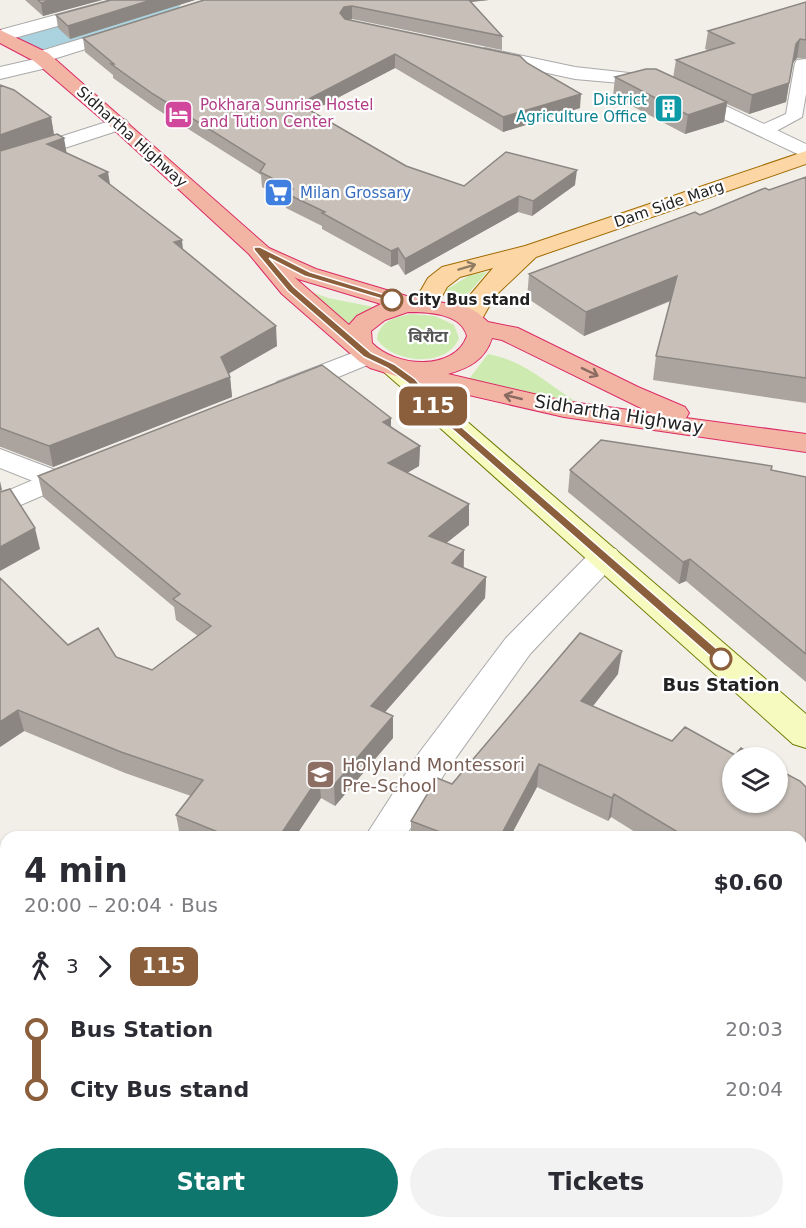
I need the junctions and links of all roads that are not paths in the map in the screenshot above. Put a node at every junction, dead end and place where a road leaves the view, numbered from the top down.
1 (131, 0) edge
2 (142, 25) edge
3 (0, 36) edge
4 (466, 50) edge
5 (42, 58) junction
6 (803, 63) edge
7 (0, 73) edge
8 (119, 124) junction
9 (764, 130) junction
10 (806, 152) edge
11 (806, 157) edge
12 (0, 163) edge
13 (257, 249) junction
14 (533, 251) junction
15 (417, 304) junction
16 (474, 324) junction
17 (383, 360) junction
18 (260, 399) edge
19 (715, 430) junction
20 (806, 443) edge
21 (0, 458) edge
22 (107, 458) edge
23 (53, 479) junction
24 (0, 506) edge
25 (605, 556) junction
26 (806, 735) edge
27 (388, 831) edge

1 - 3 street
2 - 5 street
3 - 5 highway, Sidhartha Highway
4 - 9 street
5 - 7 street
5 - 8 highway, Sidhartha Highway
6 - 9 lane
8 - 12 street
8 - 13 highway, Sidhartha Highway
9 - 10 street
11 - 14 main road, Dam Side Marg
13 - 15 highway, Sidhartha Highway
13 - 17 highway, Sidhartha Highway
15 -> 14 main road
14 - 16 main road
15 - 16 highway, Sidhartha Highway
15 - 17 highway
16 - 17 highway
16 -> 19 highway, Sidhartha Highway
17 - 18 street
19 -> 17 highway, Sidhartha Highway
17 - 25 main road
19 - 20 highway
21 - 23 street
22 - 23 street
23 - 24 street
25 - 26 main road
25 - 27 street

